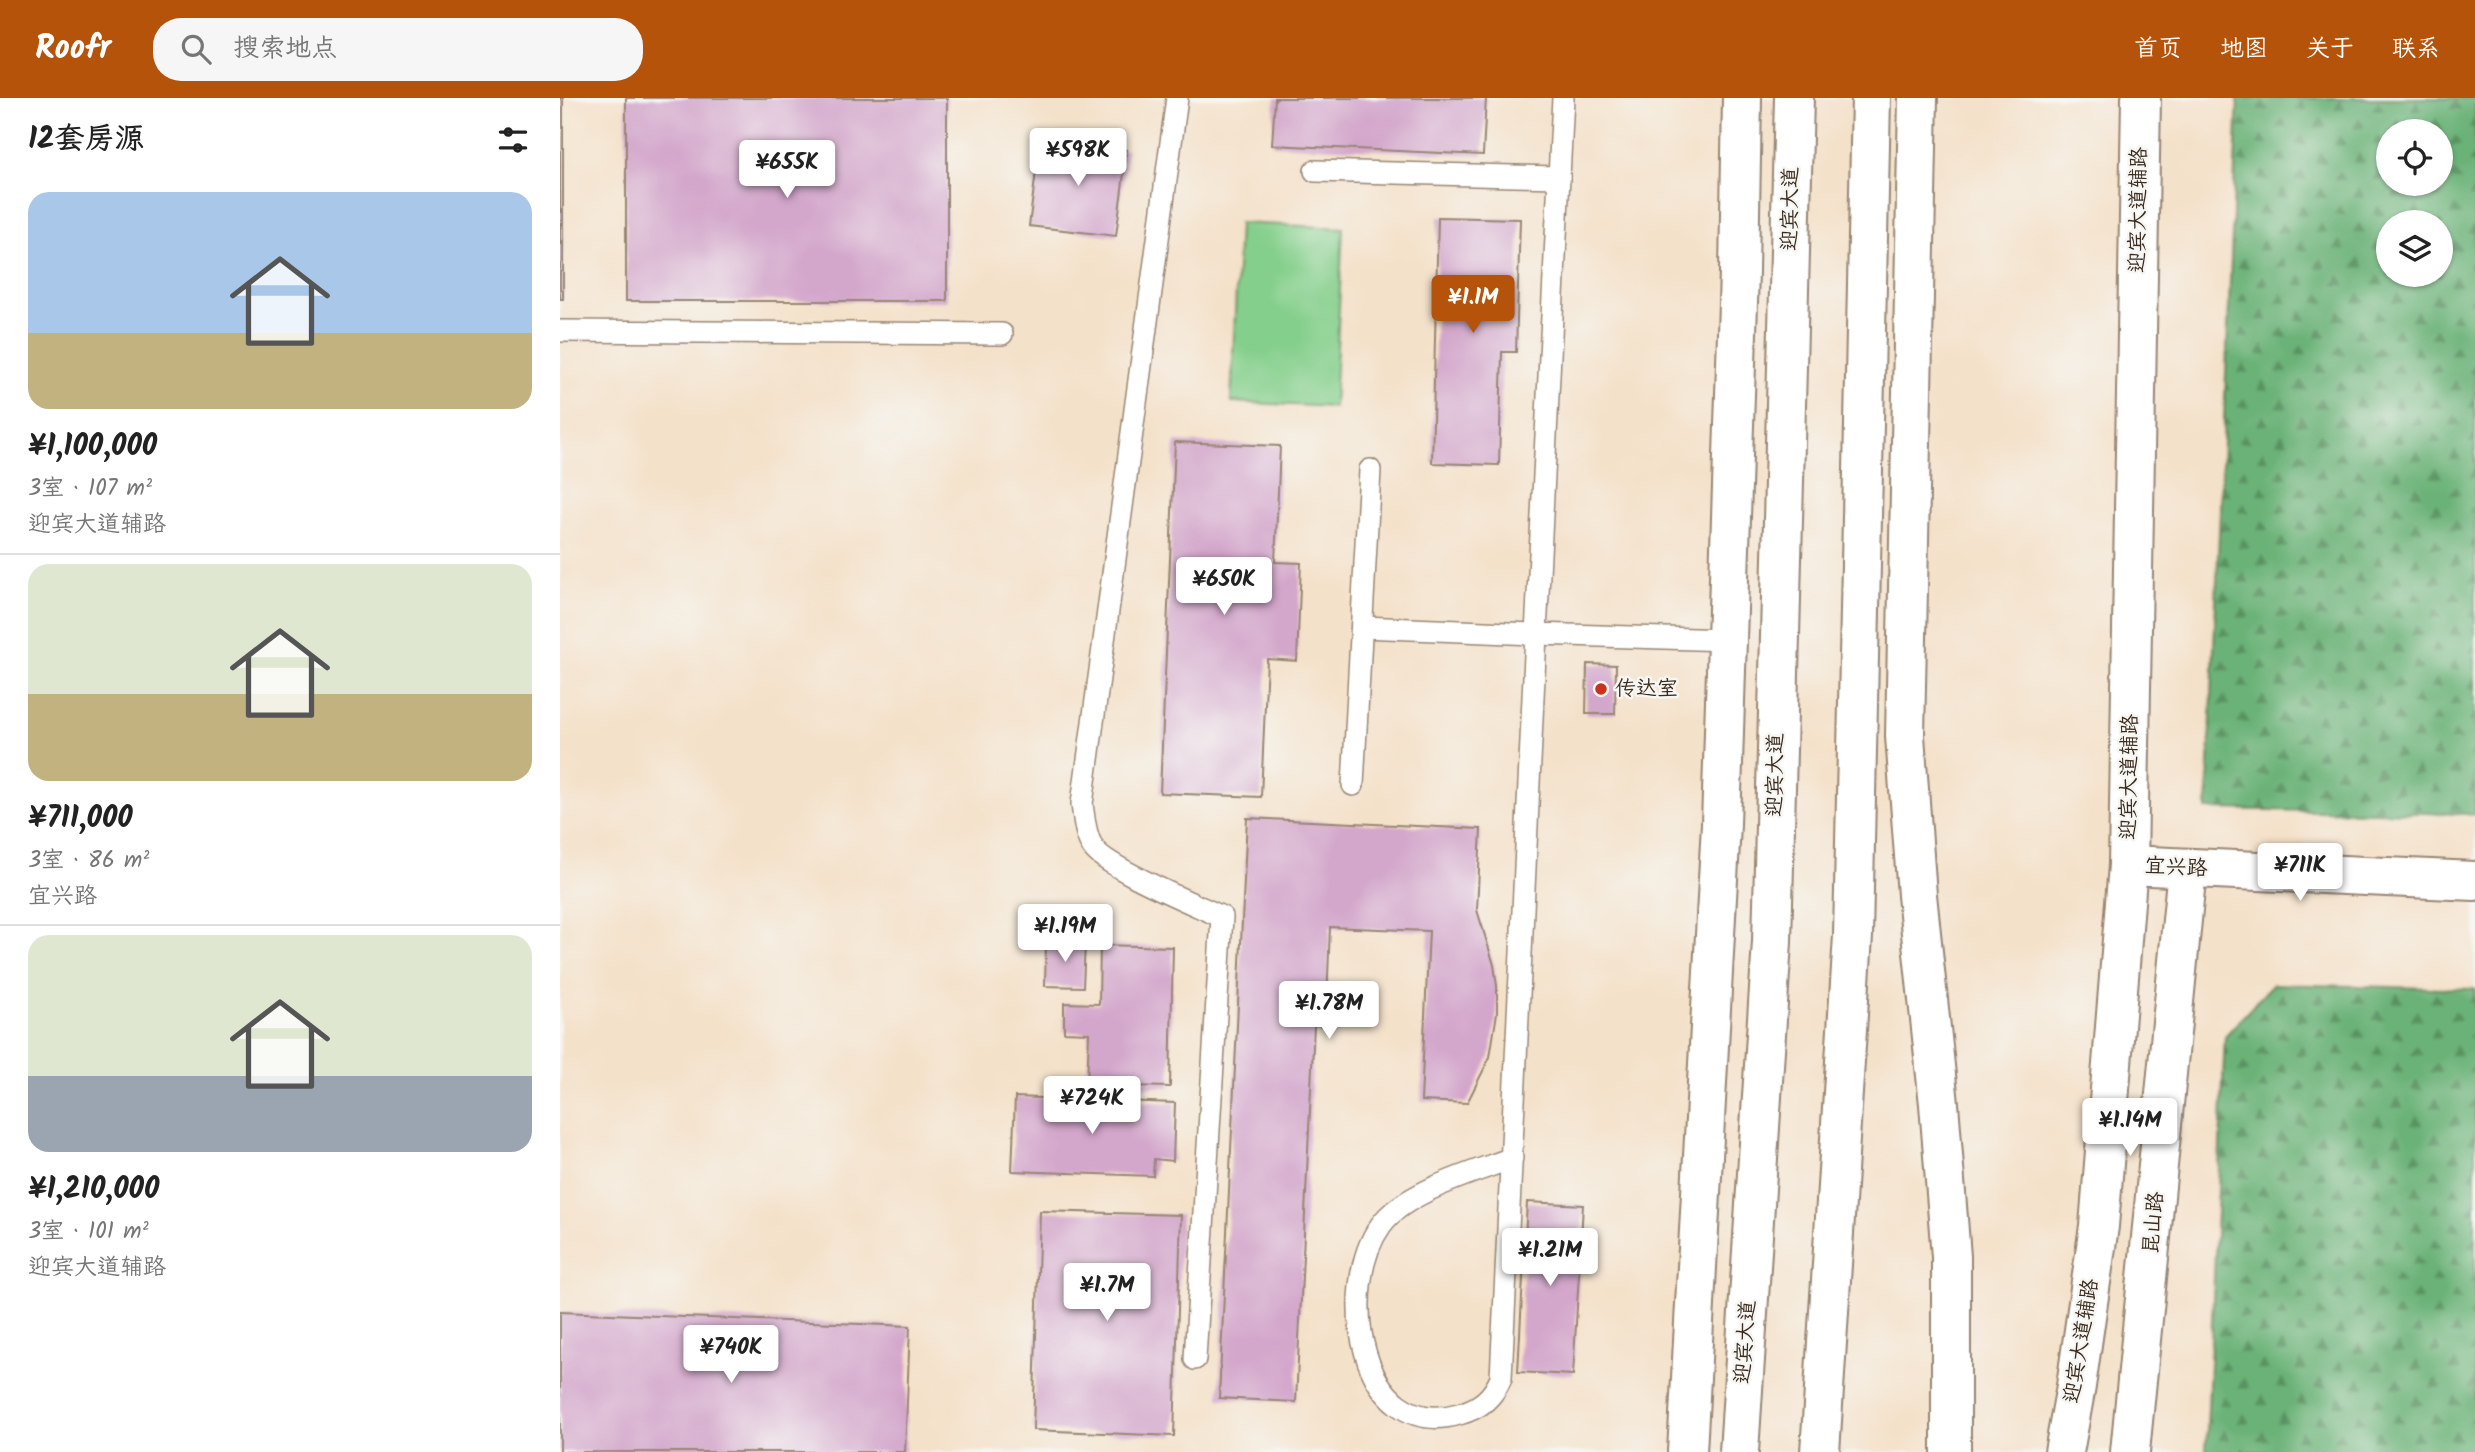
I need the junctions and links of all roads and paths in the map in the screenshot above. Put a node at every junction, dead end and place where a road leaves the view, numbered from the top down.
1 (1177, 98) edge
2 (1563, 98) edge
3 (1742, 98) edge
4 (1794, 98) edge
5 (1871, 98) edge
6 (1918, 98) edge
7 (2141, 98) edge
8 (1315, 172) dead end
9 (1559, 177) junction
10 (560, 331) edge
11 (1002, 334) dead end
12 (1370, 470) dead end
13 (1362, 627) junction
14 (1536, 634) junction
15 (1727, 640) junction
16 (1353, 785) dead end
17 (2128, 865) junction
18 (2187, 869) junction
19 (2475, 881) edge
20 (1512, 1158) junction
21 (1195, 1359) dead end
22 (1687, 1452) edge
23 (1739, 1452) edge
24 (1820, 1452) edge
25 (1951, 1452) edge
26 (2064, 1452) edge
27 (2130, 1452) edge

1 - 21 lane
2 - 9 lane
3 - 15 main road
4 - 23 main road, 迎宾大道
5 - 24 main road
6 - 25 main road
7 - 17 main road, 迎宾大道辅路
8 - 9 lane
9 - 14 lane
10 - 11 lane
12 - 13 lane
13 - 14 lane
13 - 16 lane
14 - 15 lane
14 - 20 lane
15 - 22 main road
17 - 18 main road, 宜兴路
17 - 26 main road, 迎宾大道辅路
18 - 19 main road, 宜兴路
18 - 27 main road, 昆山路
20 - 20 lane

